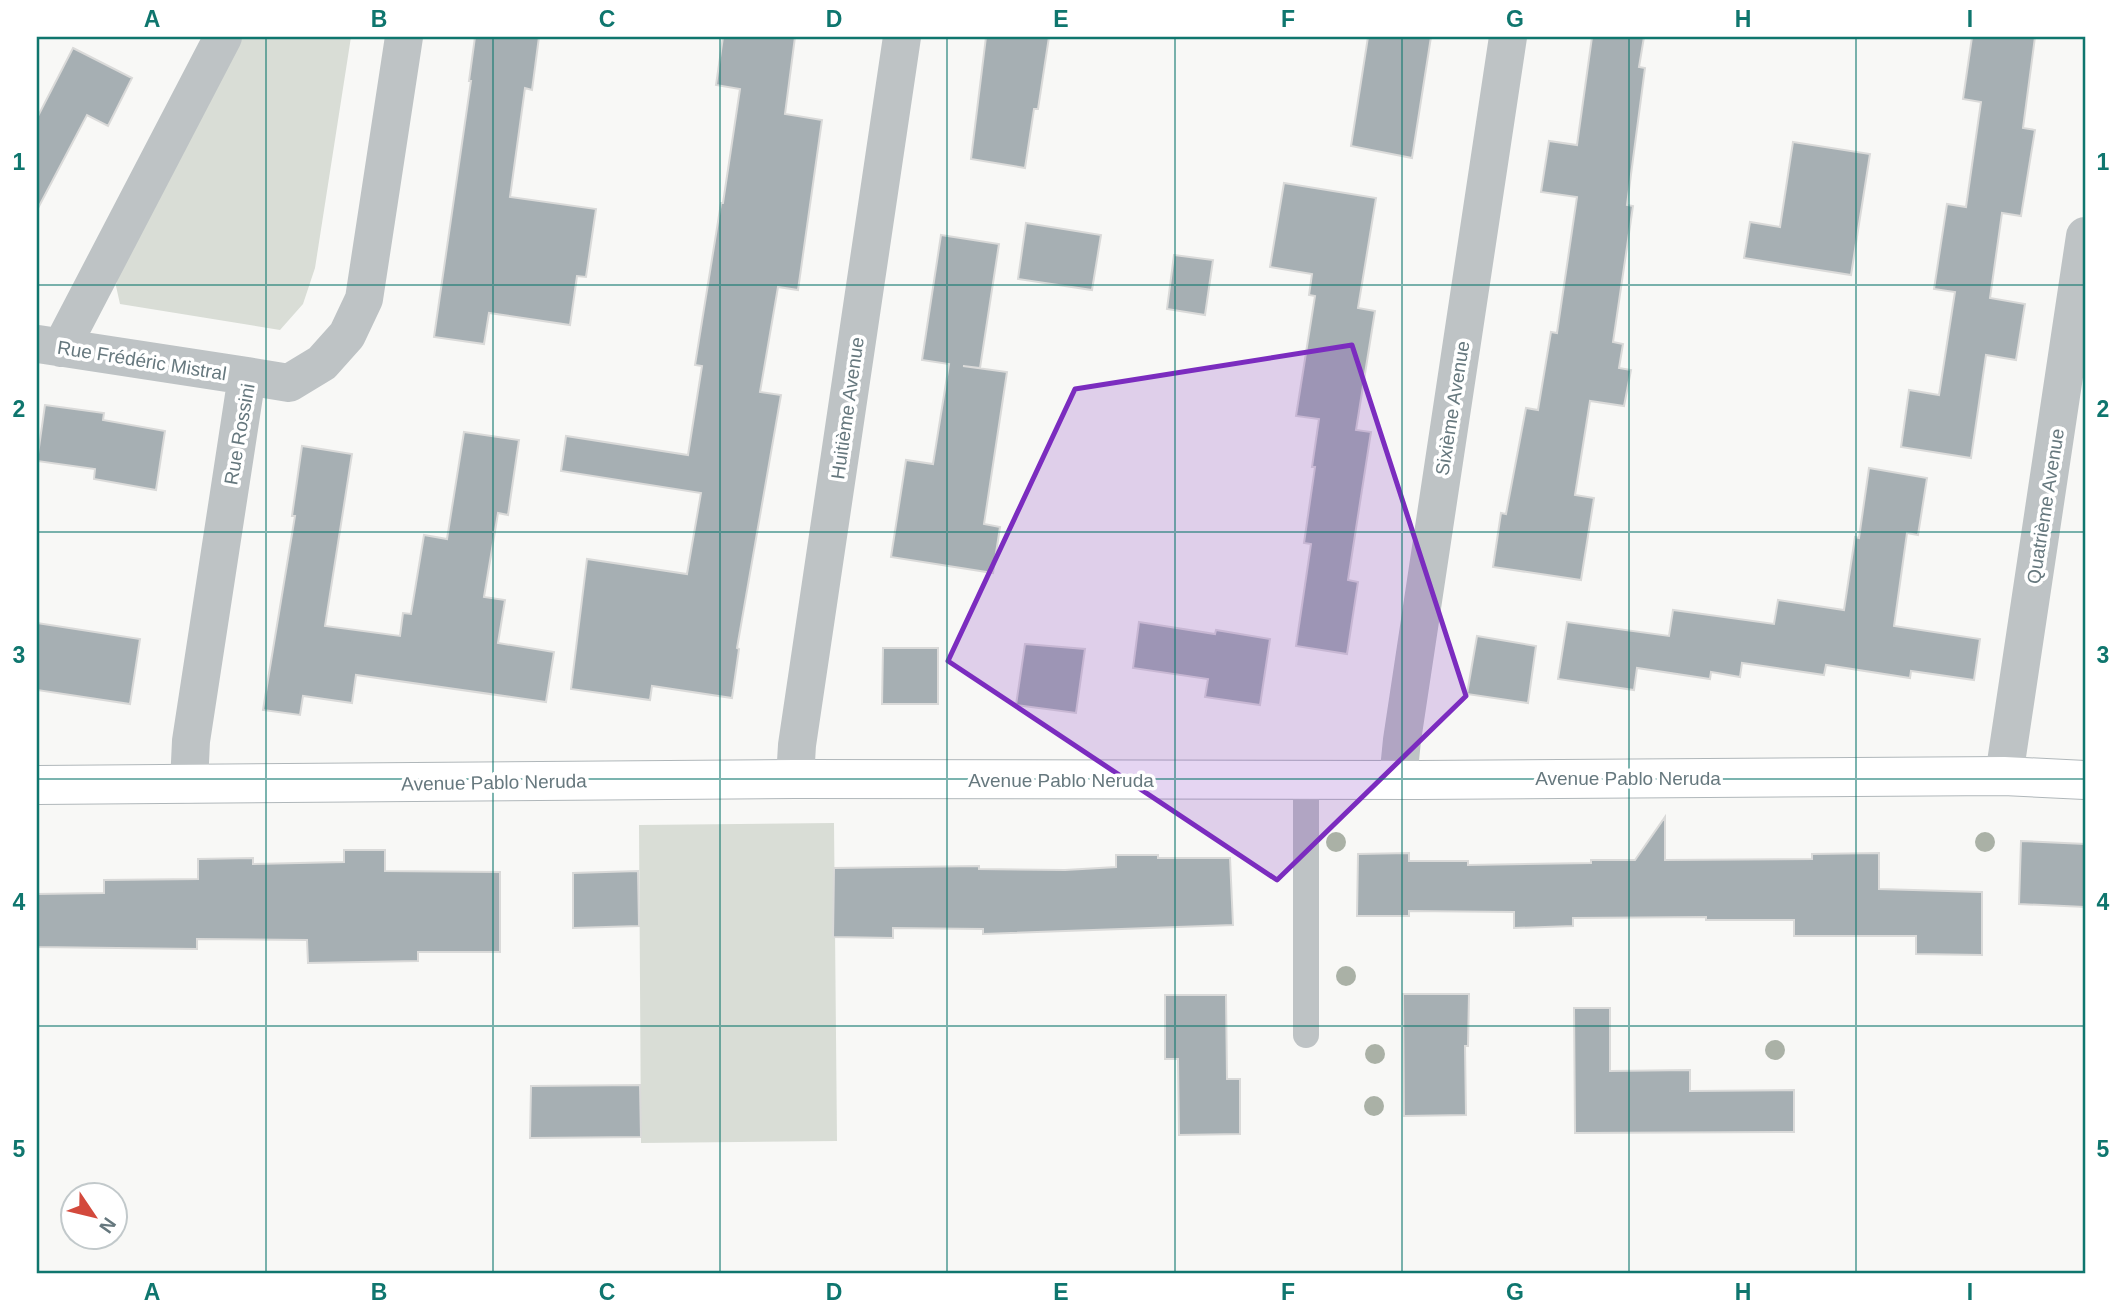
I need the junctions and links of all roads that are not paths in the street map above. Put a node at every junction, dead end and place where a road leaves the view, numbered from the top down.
1 (223, 37) edge
2 (404, 37) edge
3 (902, 37) edge
4 (1508, 37) edge
5 (2085, 236) edge
6 (49, 346) edge
7 (247, 376) junction
8 (2004, 776) junction
9 (795, 779) junction
10 (1306, 780) junction
11 (1398, 780) junction
12 (2085, 780) edge
13 (190, 784) junction
14 (37, 785) edge
15 (1306, 1035) dead end

1 - 6 street
2 - 7 street, Rue Rossini
3 - 9 street, Huitième Avenue
4 - 11 street, Sixième Avenue
5 - 8 street, Quatrième Avenue
6 - 7 street, Rue Frédéric Mistral
7 - 13 street, Rue Rossini
8 - 11 street, Avenue Pablo Neruda
8 - 12 street, Avenue Pablo Neruda
9 - 10 street, Avenue Pablo Neruda
9 - 13 street, Avenue Pablo Neruda
10 - 11 street, Avenue Pablo Neruda
10 - 15 lane
13 - 14 street, Avenue Pablo Neruda

